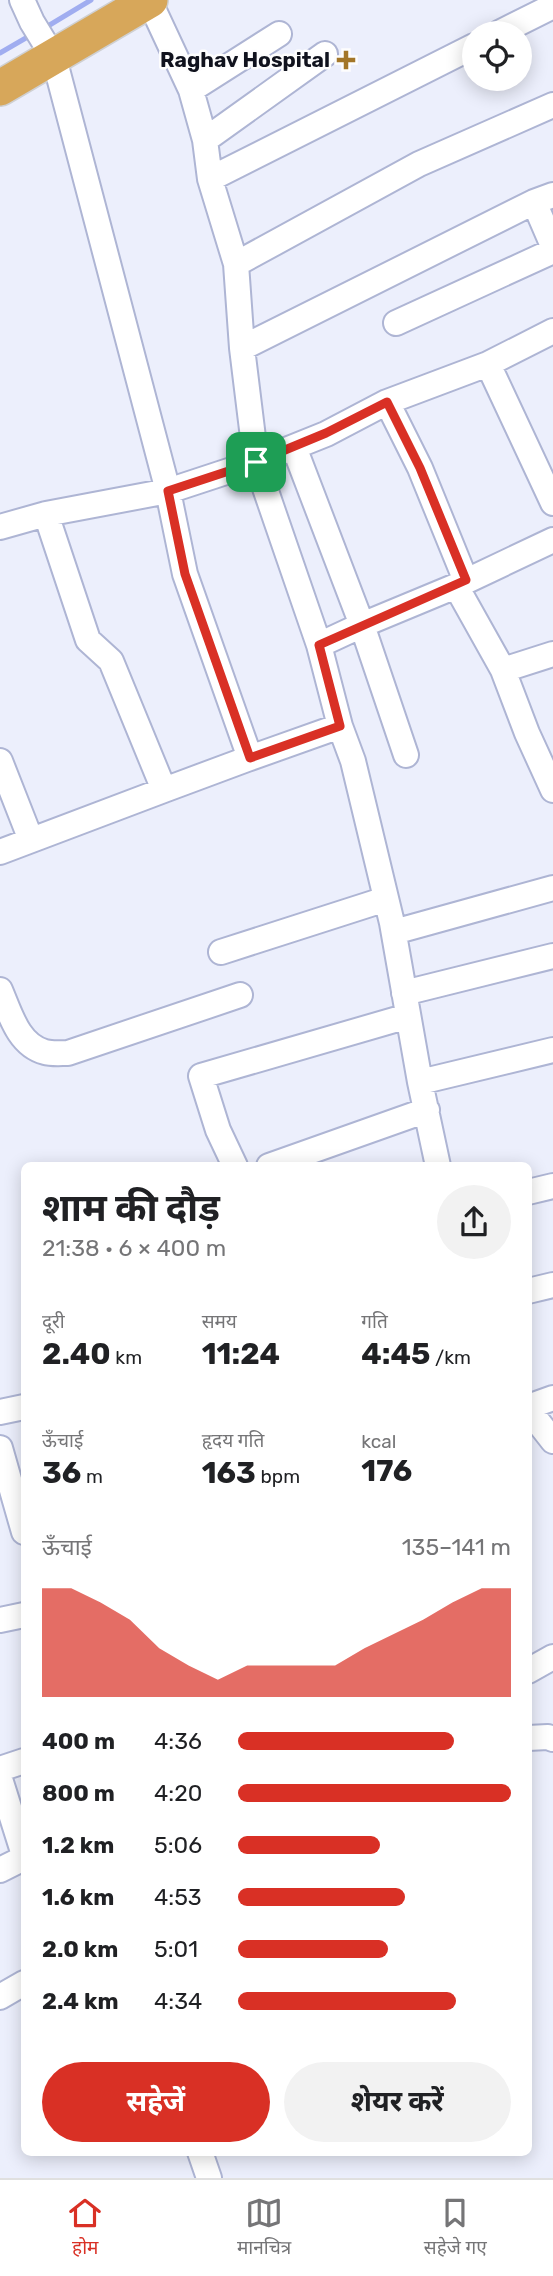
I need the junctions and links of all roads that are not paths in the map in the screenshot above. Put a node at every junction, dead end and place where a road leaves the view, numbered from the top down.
1 (149, 0) edge
2 (553, 3) edge
3 (27, 11) edge
4 (521, 21) edge
5 (279, 34) dead end
6 (462, 52) edge
7 (50, 53) junction
8 (325, 54) dead end
9 (0, 88) edge
10 (191, 89) junction
11 (553, 105) edge
12 (205, 140) junction
13 (210, 179) junction
14 (543, 199) edge
15 (553, 249) edge
16 (236, 264) junction
17 (396, 323) dead end
18 (553, 331) edge
19 (242, 348) junction
20 (488, 363) junction
21 (387, 402) junction
22 (294, 447) junction
23 (256, 462) junction
24 (168, 491) junction
25 (553, 503) edge
26 (46, 513) junction
27 (0, 527) edge
28 (553, 540) edge
29 (461, 583) junction
30 (362, 625) junction
31 (319, 645) junction
32 (553, 654) edge
33 (503, 670) junction
34 (340, 726) junction
35 (406, 755) dead end
36 (250, 758) junction
37 (0, 761) edge
38 (164, 790) junction
39 (553, 790) edge
40 (31, 840) junction
41 (0, 852) edge
42 (553, 888) edge
43 (386, 899) junction
44 (394, 932) junction
45 (221, 952) dead end
46 (553, 956) edge
47 (0, 990) edge
48 (240, 995) dead end
49 (406, 1004) junction
50 (9, 1038) edge
51 (553, 1050) edge
52 (420, 1082) junction
53 (427, 1110) junction
54 (233, 1162) edge
55 (280, 1162) edge
56 (437, 1162) edge
57 (553, 1186) edge
58 (532, 1191) edge
59 (553, 1285) edge
60 (532, 1291) edge
61 (553, 1398) edge
62 (532, 1406) edge
63 (21, 1408) edge
64 (0, 1412) edge
65 (532, 1413) edge
66 (553, 1441) edge
67 (10, 1459) edge
68 (21, 1516) edge
69 (21, 1616) edge
70 (0, 1620) edge
71 (553, 1657) edge
72 (532, 1669) edge
73 (532, 1738) edge
74 (553, 1739) edge
75 (21, 1762) edge
76 (0, 1769) edge
77 (0, 1779) edge
78 (21, 1847) edge
79 (21, 1859) edge
80 (0, 1870) edge
81 (21, 1985) edge
82 (0, 1997) edge
83 (201, 2156) edge
84 (209, 2178) edge

1 - 7 highway
1 - 10 street
2 - 4 street
3 - 7 street
5 - 10 street
6 - 13 street
7 - 9 highway
7 - 24 street
8 - 12 street
10 - 12 street
11 - 16 street
12 - 13 street
13 - 16 street
14 - 15 street
14 - 19 street
15 - 17 street
16 - 19 street
18 - 20 street
19 - 23 street
20 - 21 street
20 - 25 street
21 - 22 street
21 - 29 street
22 - 23 street
22 - 30 street
23 - 24 street
23 - 31 street
24 - 26 street
24 - 36 street
26 - 27 street
26 - 38 street
28 - 29 street
29 - 30 street
29 - 33 street
30 - 31 street
30 - 35 street
31 - 34 street
32 - 33 street
33 - 39 street
34 - 36 street
34 - 43 street
36 - 38 street
37 - 40 street
38 - 40 street
40 - 41 street
42 - 44 street
43 - 44 street
43 - 45 street
44 - 49 street
46 - 49 street
47 - 50 street
48 - 50 street
49 - 52 street
49 - 54 street
51 - 52 street
52 - 53 street
53 - 55 street
53 - 56 street
57 - 58 street
59 - 60 street
61 - 62 street
63 - 64 street
65 - 66 street
67 - 68 street
69 - 70 street
71 - 72 street
73 - 74 street
75 - 76 street
77 - 78 street
79 - 80 street
81 - 82 street
83 - 84 street

